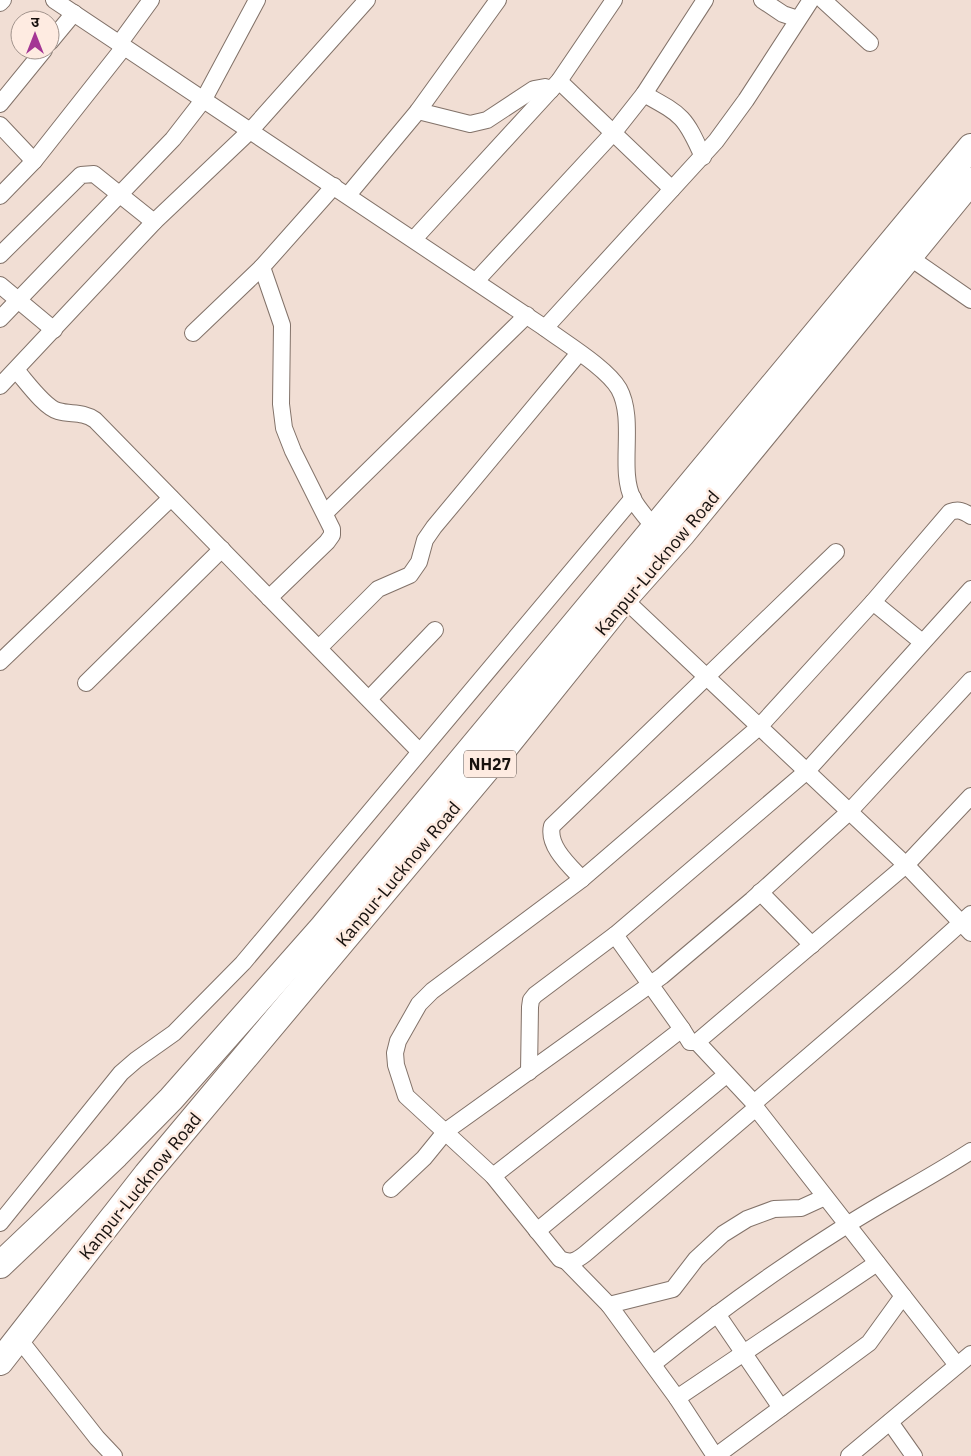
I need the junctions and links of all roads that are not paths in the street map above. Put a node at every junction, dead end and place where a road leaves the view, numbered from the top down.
1 (3, 0) edge
2 (54, 0) edge
3 (152, 0) edge
4 (257, 0) edge
5 (367, 0) edge
6 (498, 0) edge
7 (614, 0) edge
8 (705, 0) edge
9 (762, 0) edge
10 (811, 0) edge
11 (823, 0) edge
12 (0, 4) edge
13 (74, 13) junction
14 (798, 19) junction
15 (60, 30) edge
16 (870, 43) dead end
17 (122, 46) junction
18 (36, 60) edge
19 (555, 85) junction
20 (644, 94) junction
21 (204, 99) junction
22 (0, 104) edge
23 (418, 111) junction
24 (0, 125) edge
25 (251, 130) junction
26 (614, 132) junction
27 (971, 147) edge
28 (702, 157) junction
29 (34, 161) junction
30 (971, 181) edge
31 (672, 189) junction
32 (341, 190) junction
33 (119, 195) junction
34 (0, 196) edge
35 (154, 222) junction
36 (414, 239) junction
37 (0, 255) edge
38 (909, 257) junction
39 (262, 267) junction
40 (476, 281) junction
41 (0, 285) edge
42 (19, 300) junction
43 (971, 300) edge
44 (527, 315) junction
45 (0, 319) edge
46 (545, 328) junction
47 (54, 330) junction
48 (193, 333) dead end
49 (579, 353) junction
50 (16, 370) junction
51 (0, 386) edge
52 (756, 426) junction
53 (171, 498) junction
54 (633, 498) junction
55 (325, 513) junction
56 (971, 516) edge
57 (654, 527) junction
58 (222, 549) junction
59 (836, 552) dead end
60 (971, 589) edge
61 (269, 598) junction
62 (624, 599) junction
63 (874, 602) junction
64 (435, 630) dead end
65 (922, 642) junction
66 (319, 648) junction
67 (0, 662) edge
68 (706, 678) junction
69 (971, 680) edge
70 (86, 683) dead end
71 (368, 699) junction
72 (759, 727) junction
73 (419, 751) junction
74 (806, 771) junction
75 (971, 796) edge
76 (849, 812) junction
77 (906, 865) junction
78 (582, 879) junction
79 (760, 892) junction
80 (968, 923) edge
81 (615, 935) junction
82 (812, 945) junction
83 (650, 985) junction
84 (682, 1029) junction
85 (697, 1042) junction
86 (529, 1072) junction
87 (726, 1075) junction
88 (755, 1105) junction
89 (446, 1131) junction
90 (971, 1150) edge
91 (493, 1176) junction
92 (391, 1189) dead end
93 (825, 1196) junction
94 (0, 1223) edge
95 (848, 1225) junction
96 (537, 1232) junction
97 (567, 1262) junction
98 (877, 1263) junction
99 (0, 1265) edge
100 (903, 1296) junction
101 (609, 1304) junction
102 (717, 1314) junction
103 (10, 1350) edge
104 (742, 1354) junction
105 (971, 1354) edge
106 (653, 1364) junction
107 (956, 1365) junction
108 (678, 1398) junction
109 (781, 1408) junction
110 (890, 1422) junction
111 (114, 1456) edge
112 (716, 1456) edge
113 (849, 1456) edge
114 (914, 1456) edge

1 - 12 street
2 - 13 street
3 - 17 street
4 - 21 street
5 - 25 street
6 - 23 street
7 - 19 street
8 - 20 street
9 - 14 street
10 - 14 street
11 - 16 street
13 - 15 street
13 - 17 street
14 - 28 street
17 - 21 street
17 - 29 street
18 - 22 street
19 - 23 street
19 - 26 street
19 - 36 street
20 - 26 street
20 - 28 street
21 - 25 street
21 - 33 street
23 - 32 street
24 - 29 street
25 - 32 street
25 - 35 street
26 - 31 street
26 - 40 street
27 - 52 highway, Kanpur-Lucknow Road / NH27
28 - 31 street
29 - 34 street
30 - 38 highway, Kanpur-Lucknow Road / NH27
31 - 46 street
32 - 36 street
32 - 39 street
33 - 35 street
33 - 37 street
33 - 42 street
35 - 47 street
36 - 40 street
38 - 43 street
38 - 52 highway, Kanpur-Lucknow Road / NH27
39 - 48 street
39 - 55 street
40 - 44 street
41 - 42 street
42 - 45 street
42 - 47 street
44 - 46 street
44 - 55 street
46 - 49 street
47 - 50 street
49 - 54 street
49 - 66 street
50 - 51 street
50 - 53 street
52 - 57 highway, Kanpur-Lucknow Road / NH27
52 - 62 highway, Kanpur-Lucknow Road / NH27
53 - 58 street
53 - 67 street
54 - 57 street
54 - 73 street
55 - 61 street
56 - 63 street
57 - 99 highway, Kanpur-Lucknow Road / NH27
58 - 61 street
58 - 70 street
59 - 68 street
60 - 65 street
61 - 66 street
62 - 68 street
62 - 103 highway, Kanpur-Lucknow Road / NH27
63 - 65 street
63 - 72 street
64 - 71 street
65 - 74 street
66 - 71 street
68 - 72 street
68 - 78 street
69 - 76 street
71 - 73 street
72 - 74 street
72 - 78 street
73 - 94 street
74 - 76 street
74 - 81 street
75 - 77 street
76 - 77 street
76 - 79 street
77 - 80 street
77 - 82 street
78 - 89 street
79 - 82 street
79 - 83 street
80 - 88 street
81 - 83 street
81 - 86 street
82 - 85 street
83 - 84 street
83 - 86 street
84 - 85 street
84 - 91 street
85 - 87 street
86 - 89 street
87 - 88 street
87 - 96 street
88 - 93 street
88 - 97 street
89 - 91 street
89 - 92 street
90 - 95 street
91 - 96 street
93 - 95 street
93 - 101 street
95 - 98 street
95 - 102 street
96 - 97 street
97 - 101 street
98 - 100 street
98 - 104 street
100 - 107 street
100 - 109 street
101 - 106 street
102 - 104 street
102 - 106 street
103 - 111 street
104 - 108 street
104 - 109 street
105 - 107 street
106 - 108 street
107 - 110 street
108 - 112 street
109 - 112 street
110 - 113 street
110 - 114 street

